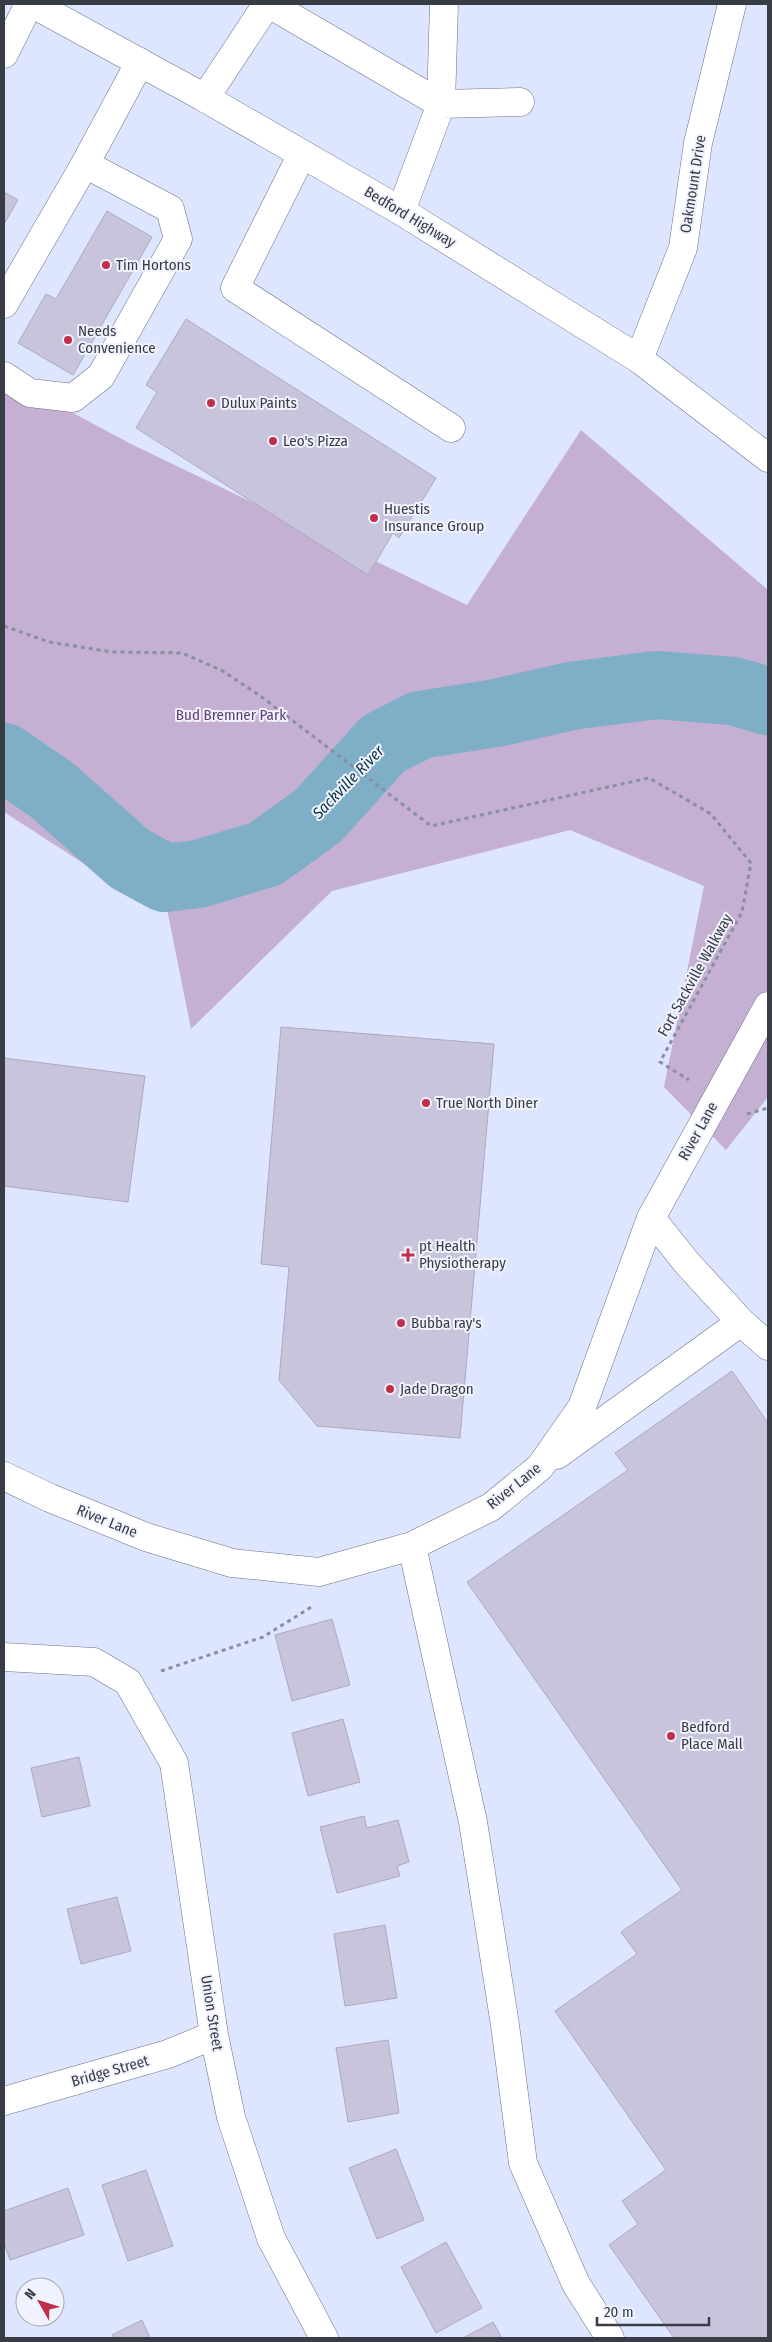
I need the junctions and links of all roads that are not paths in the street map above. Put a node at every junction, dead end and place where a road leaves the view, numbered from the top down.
1 (29, 4) edge
2 (33, 4) edge
3 (268, 4) edge
4 (451, 4) edge
5 (732, 4) edge
6 (4, 54) edge
7 (140, 62) junction
8 (205, 98) junction
9 (520, 102) dead end
10 (441, 104) junction
11 (302, 154) junction
12 (85, 164) junction
13 (402, 211) junction
14 (4, 304) edge
15 (639, 359) junction
16 (4, 376) edge
17 (451, 428) dead end
18 (768, 458) edge
19 (768, 1006) edge
20 (651, 1218) junction
21 (740, 1322) junction
22 (768, 1346) edge
23 (540, 1467) junction
24 (4, 1476) edge
25 (412, 1546) junction
26 (4, 1657) edge
27 (214, 2036) junction
28 (4, 2101) edge
29 (324, 2338) edge
30 (610, 2338) edge

1 - 6 street
2 - 7 street, Bedford Highway
3 - 8 street
3 - 10 street
4 - 10 street
5 - 15 street, Oakmount Drive
7 - 8 street, Bedford Highway
7 - 12 street
8 - 11 street, Bedford Highway
9 - 10 street
10 - 13 street
11 - 13 street, Bedford Highway
11 - 17 street
12 - 14 street
12 - 16 street
13 - 15 street, Bedford Highway
15 - 18 street, Bedford Highway
19 - 20 street, River Lane
20 - 21 street
20 - 23 street, River Lane
21 - 22 street
21 - 23 street
23 - 25 street, River Lane
24 - 25 street, River Lane
25 - 30 street
26 - 27 street, Union Street
27 - 28 street, Bridge Street
27 - 29 street, Union Street

